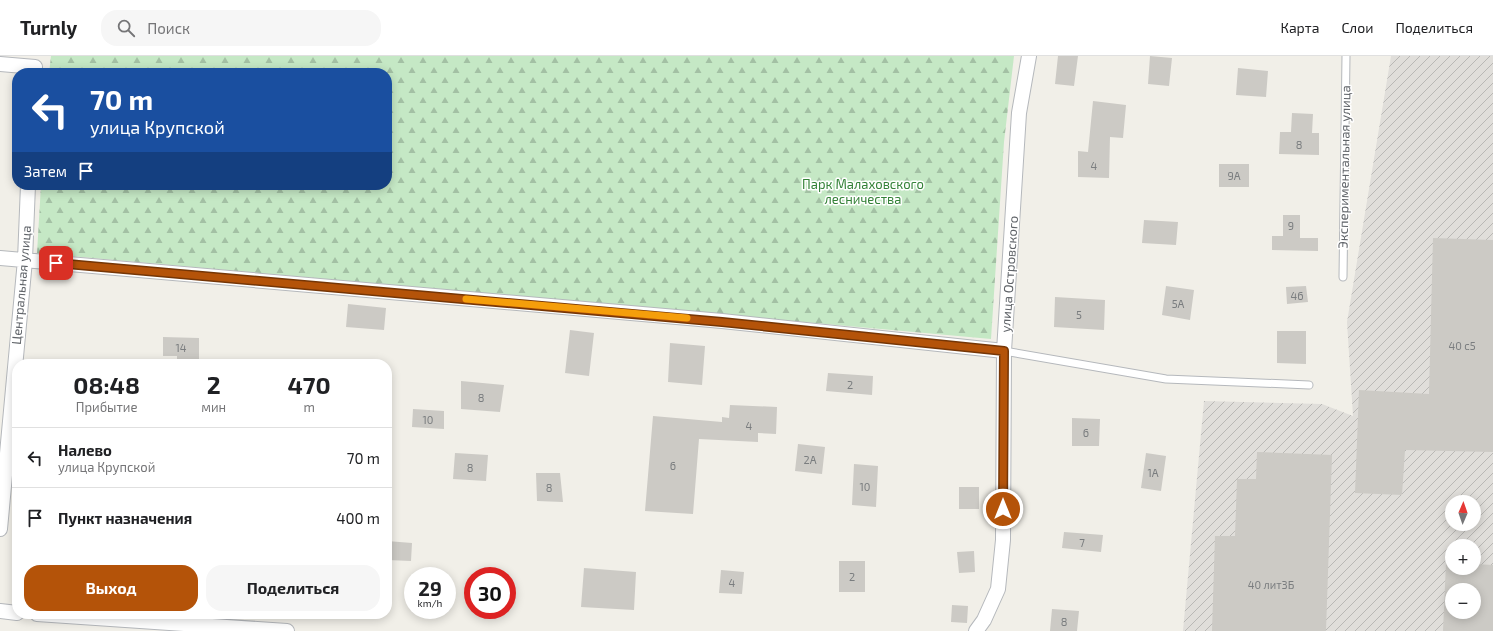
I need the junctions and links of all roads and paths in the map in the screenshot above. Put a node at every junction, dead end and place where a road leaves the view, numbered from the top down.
1 (1029, 56) edge
2 (1346, 56) edge
3 (0, 64) edge
4 (35, 65) edge
5 (28, 190) edge
6 (0, 258) edge
7 (25, 260) junction
8 (1342, 278) dead end
9 (1004, 351) junction
10 (16, 359) edge
11 (1309, 385) dead end
12 (12, 400) edge
13 (0, 529) edge
14 (0, 611) edge
15 (12, 612) edge
16 (111, 619) edge
17 (287, 631) edge
18 (976, 631) edge

1 - 9 street, улица Островского
2 - 8 lane, Экспериментальная улица
3 - 4 street
5 - 7 street, Центральная улица
6 - 7 street
7 - 9 street
7 - 10 street, Центральная улица
9 - 11 lane
9 - 18 street, улица Островского
12 - 13 street, Центральная улица
14 - 15 street
16 - 17 street

